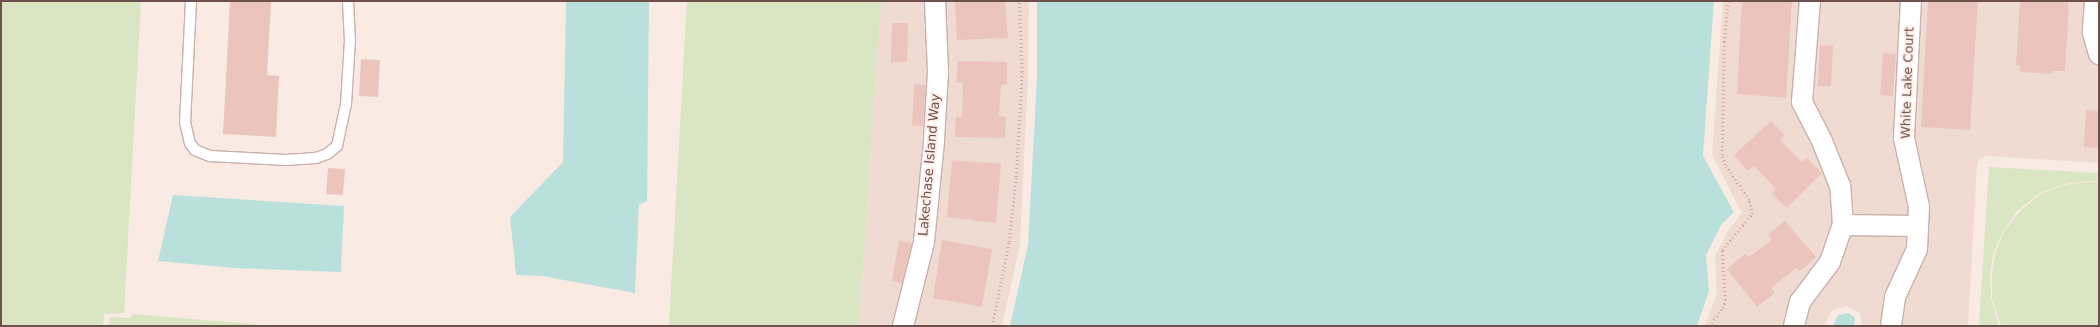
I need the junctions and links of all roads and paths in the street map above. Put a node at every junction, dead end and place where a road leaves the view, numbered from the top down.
1 (191, 1) edge
2 (348, 1) edge
3 (935, 1) edge
4 (1019, 1) edge
5 (1728, 1) edge
6 (1810, 1) edge
7 (1912, 1) edge
8 (2096, 1) edge
9 (2099, 54) edge
10 (1844, 225) junction
11 (1918, 226) junction
12 (903, 326) edge
13 (992, 326) edge
14 (1709, 326) edge
15 (1794, 326) edge
16 (1891, 326) edge

1 - 2 lane
3 - 12 street, Lakechase Island Way
4 - 13 path
5 - 14 path
6 - 10 street
7 - 11 street, White Lake Court
8 - 9 street
10 - 11 street
10 - 15 street
11 - 16 street, White Lake Court

